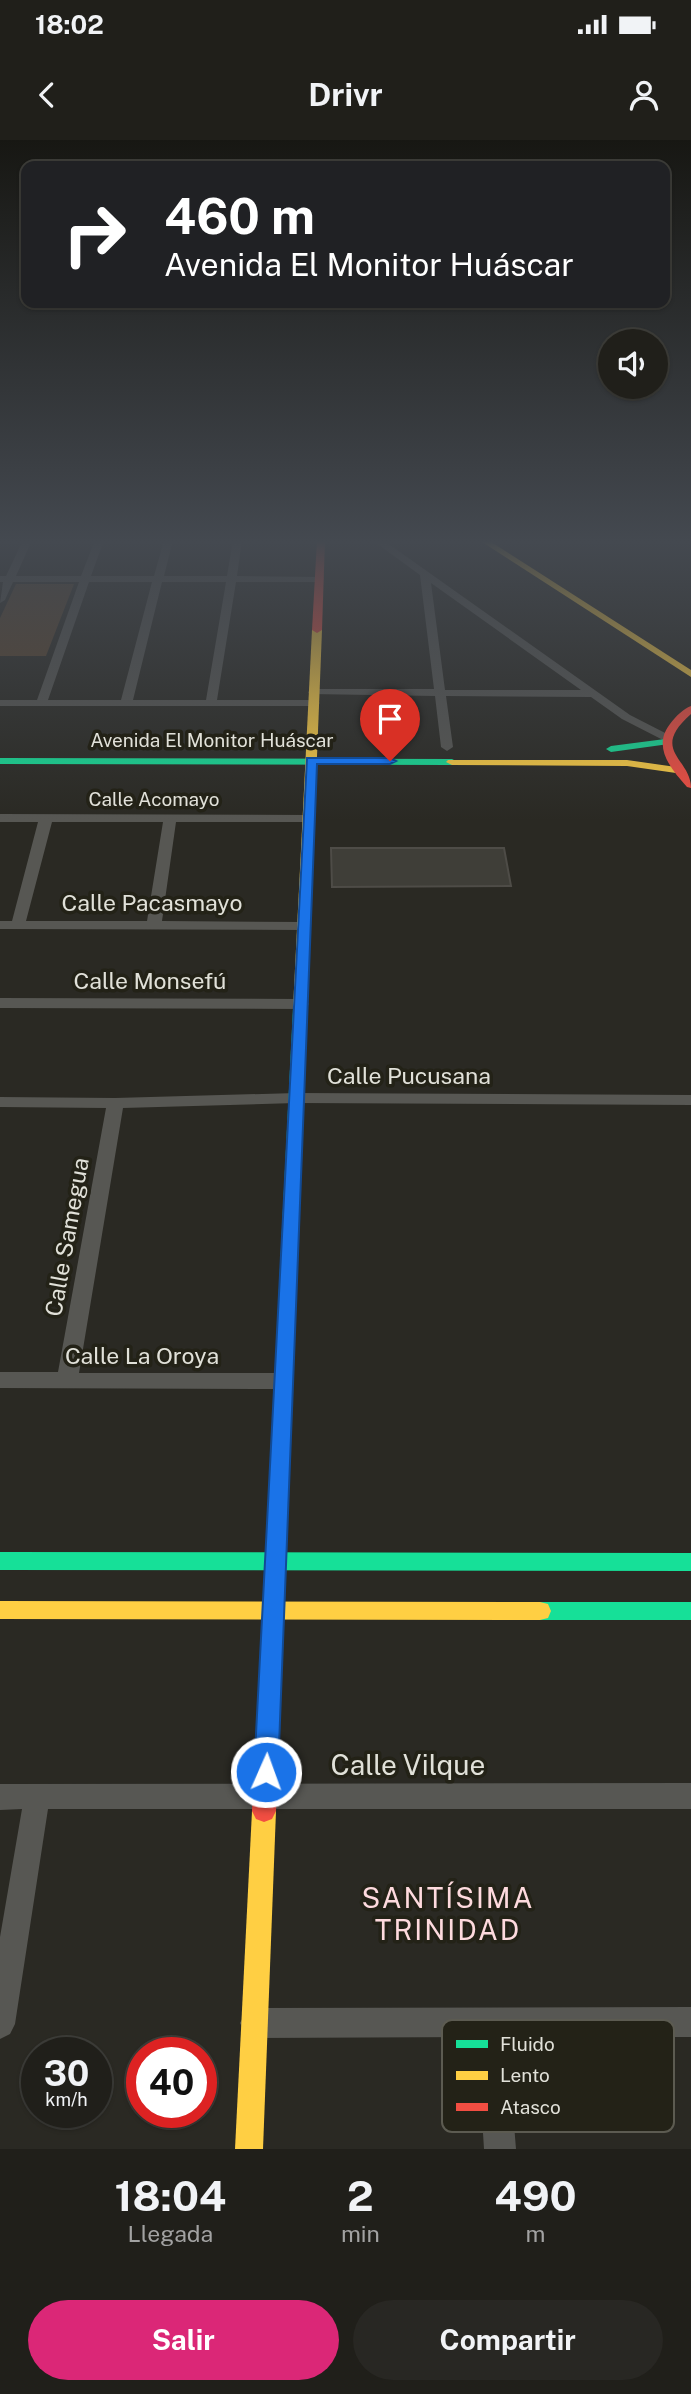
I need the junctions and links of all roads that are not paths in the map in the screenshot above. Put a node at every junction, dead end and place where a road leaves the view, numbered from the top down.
1 (66, 634) edge
2 (144, 634) edge
3 (223, 634) edge
4 (317, 634) edge
5 (433, 634) edge
6 (510, 634) edge
7 (629, 634) edge
8 (657, 634) edge
9 (691, 655) edge
10 (691, 674) edge
11 (440, 693) junction
12 (595, 694) junction
13 (314, 698) junction
14 (0, 703) edge
15 (41, 703) junction
16 (126, 703) junction
17 (211, 703) junction
18 (691, 709) edge
19 (666, 740) junction
20 (0, 747) edge
21 (447, 747) junction
22 (312, 753) junction
23 (0, 761) edge
24 (676, 771) junction
25 (691, 785) edge
26 (0, 818) edge
27 (46, 818) junction
28 (170, 818) junction
29 (309, 818) junction
30 (0, 925) edge
31 (18, 925) junction
32 (154, 926) junction
33 (304, 926) junction
34 (0, 1003) edge
35 (301, 1004) junction
36 (296, 1097) junction
37 (691, 1100) edge
38 (0, 1102) edge
39 (115, 1103) junction
40 (0, 1380) edge
41 (67, 1380) junction
42 (284, 1381) junction
43 (0, 1561) edge
44 (276, 1561) junction
45 (691, 1562) edge
46 (0, 1610) edge
47 (691, 1611) edge
48 (274, 1612) junction
49 (265, 1796) junction
50 (691, 1796) edge
51 (0, 1797) edge
52 (37, 1797) junction
53 (442, 2022) edge
54 (255, 2023) junction
55 (0, 2024) edge
56 (249, 2149) edge

1 - 15 street
2 - 16 street
3 - 17 street
4 - 13 street
5 - 11 street
6 - 12 street
7 - 10 street
8 - 9 street
11 - 12 street
11 - 13 street
11 - 21 street
12 - 19 street
13 - 17 street
13 - 22 street
14 - 15 street
15 - 16 street
16 - 17 street
18 - 19 street
19 - 21 street, Avenida El Monitor Huáscar
19 - 24 street
20 - 22 street, Avenida El Monitor Huáscar
21 - 22 street, Avenida El Monitor Huáscar
22 - 23 street, Avenida El Monitor Huáscar
22 - 24 street, Avenida El Monitor Huáscar
22 - 29 street
24 - 25 street
26 - 27 street, Calle Acomayo
27 - 28 street, Calle Acomayo
27 - 31 street
28 - 29 street, Calle Acomayo
28 - 32 street
29 - 33 street
30 - 31 street, Calle Pacasmayo
31 - 32 street, Calle Pacasmayo
32 - 33 street, Calle Pacasmayo
33 - 35 street
34 - 35 street, Calle Monsefú
35 - 36 street
36 - 37 street, Calle Pucusana
36 - 39 street, Calle Pucusana
36 - 42 street
38 - 39 street, Calle Pucusana
39 - 41 street, Calle Samegua
40 - 41 street, Calle La Oroya
41 - 42 street, Calle La Oroya
42 - 44 street
43 - 44 street
44 - 45 street
44 - 48 street
46 - 48 street
47 - 48 street
48 - 49 street
49 - 50 street, Calle Vilque
49 - 52 street, Calle Vilque
49 - 54 street
51 - 52 street, Calle Vilque
52 - 55 street
53 - 54 street
54 - 56 street

